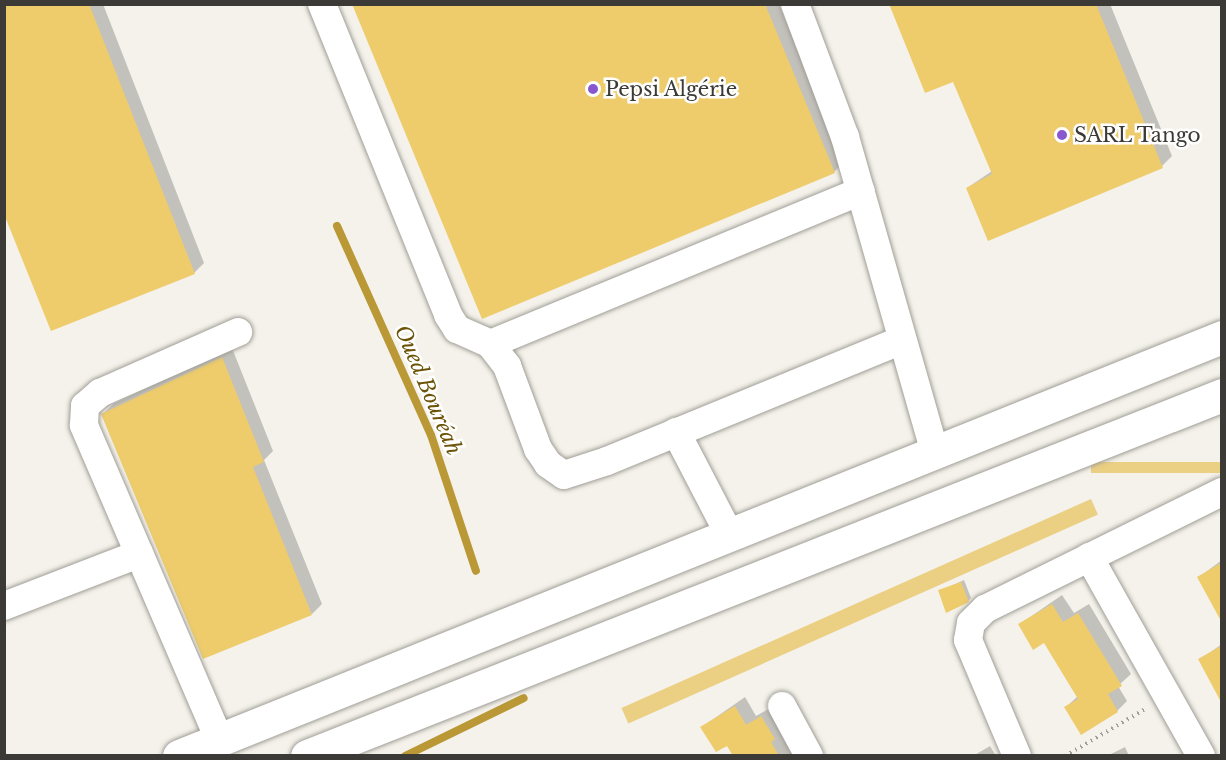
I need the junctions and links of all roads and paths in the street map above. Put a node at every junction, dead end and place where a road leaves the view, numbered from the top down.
1 (322, 4) edge
2 (795, 4) edge
3 (861, 191) junction
4 (238, 332) dead end
5 (1221, 337) edge
6 (902, 340) junction
7 (490, 344) junction
8 (1221, 395) edge
9 (676, 432) junction
10 (934, 452) junction
11 (1221, 492) edge
12 (729, 534) junction
13 (139, 554) junction
14 (1089, 557) junction
15 (4, 606) edge
16 (1166, 697) junction
17 (782, 706) dead end
18 (219, 739) junction
19 (179, 756) edge
20 (307, 756) edge
21 (809, 756) edge
22 (1017, 756) edge
23 (1065, 756) edge
24 (1201, 756) edge

1 - 7 street
2 - 3 street
3 - 6 street
3 - 7 street
4 - 13 street
5 - 10 highway
6 - 9 street
6 - 10 street
7 - 9 street
8 - 20 highway
9 - 12 street
10 - 12 highway
11 - 14 street
12 - 18 highway
13 - 15 street
13 - 18 street
14 - 16 street
14 - 22 street
16 - 23 path
16 - 24 street
17 - 21 street
18 - 19 highway

